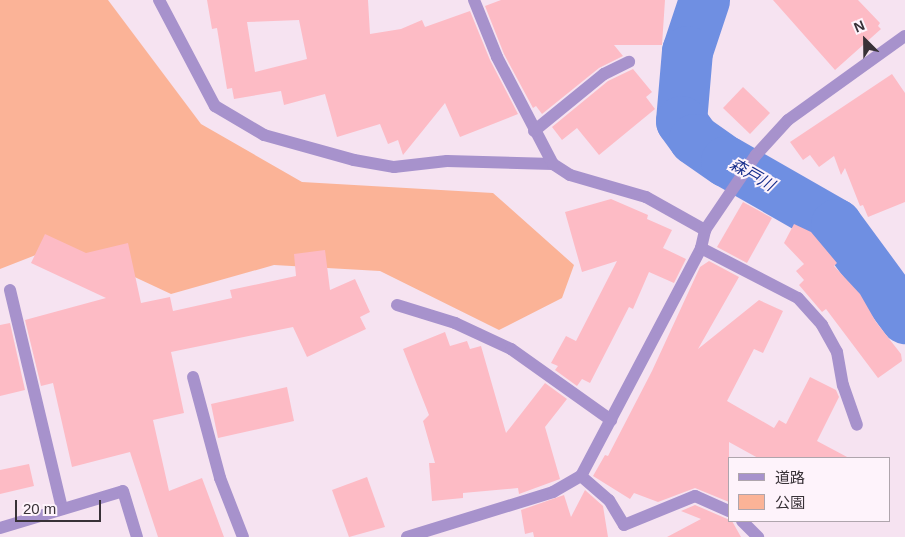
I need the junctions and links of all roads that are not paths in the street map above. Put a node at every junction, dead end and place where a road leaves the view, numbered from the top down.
1 (158, 0) edge
2 (474, 0) edge
3 (905, 36) edge
4 (628, 62) dead end
5 (534, 131) junction
6 (553, 164) junction
7 (705, 230) junction
8 (702, 248) junction
9 (10, 290) dead end
10 (397, 305) dead end
11 (193, 377) dead end
12 (611, 420) junction
13 (857, 424) dead end
14 (581, 476) junction
15 (62, 509) junction
16 (728, 511) edge
17 (743, 522) edge
18 (0, 528) edge
19 (137, 537) edge
20 (243, 537) edge
21 (407, 537) edge
22 (758, 537) edge

1 - 6 street
2 - 5 street
3 - 7 street
4 - 5 street
5 - 6 street
6 - 7 street
7 - 8 street
8 - 12 street
8 - 13 street
9 - 15 street
10 - 12 street
11 - 20 street
12 - 14 street
14 - 16 street
14 - 21 street
15 - 18 street
15 - 19 street
17 - 22 street

